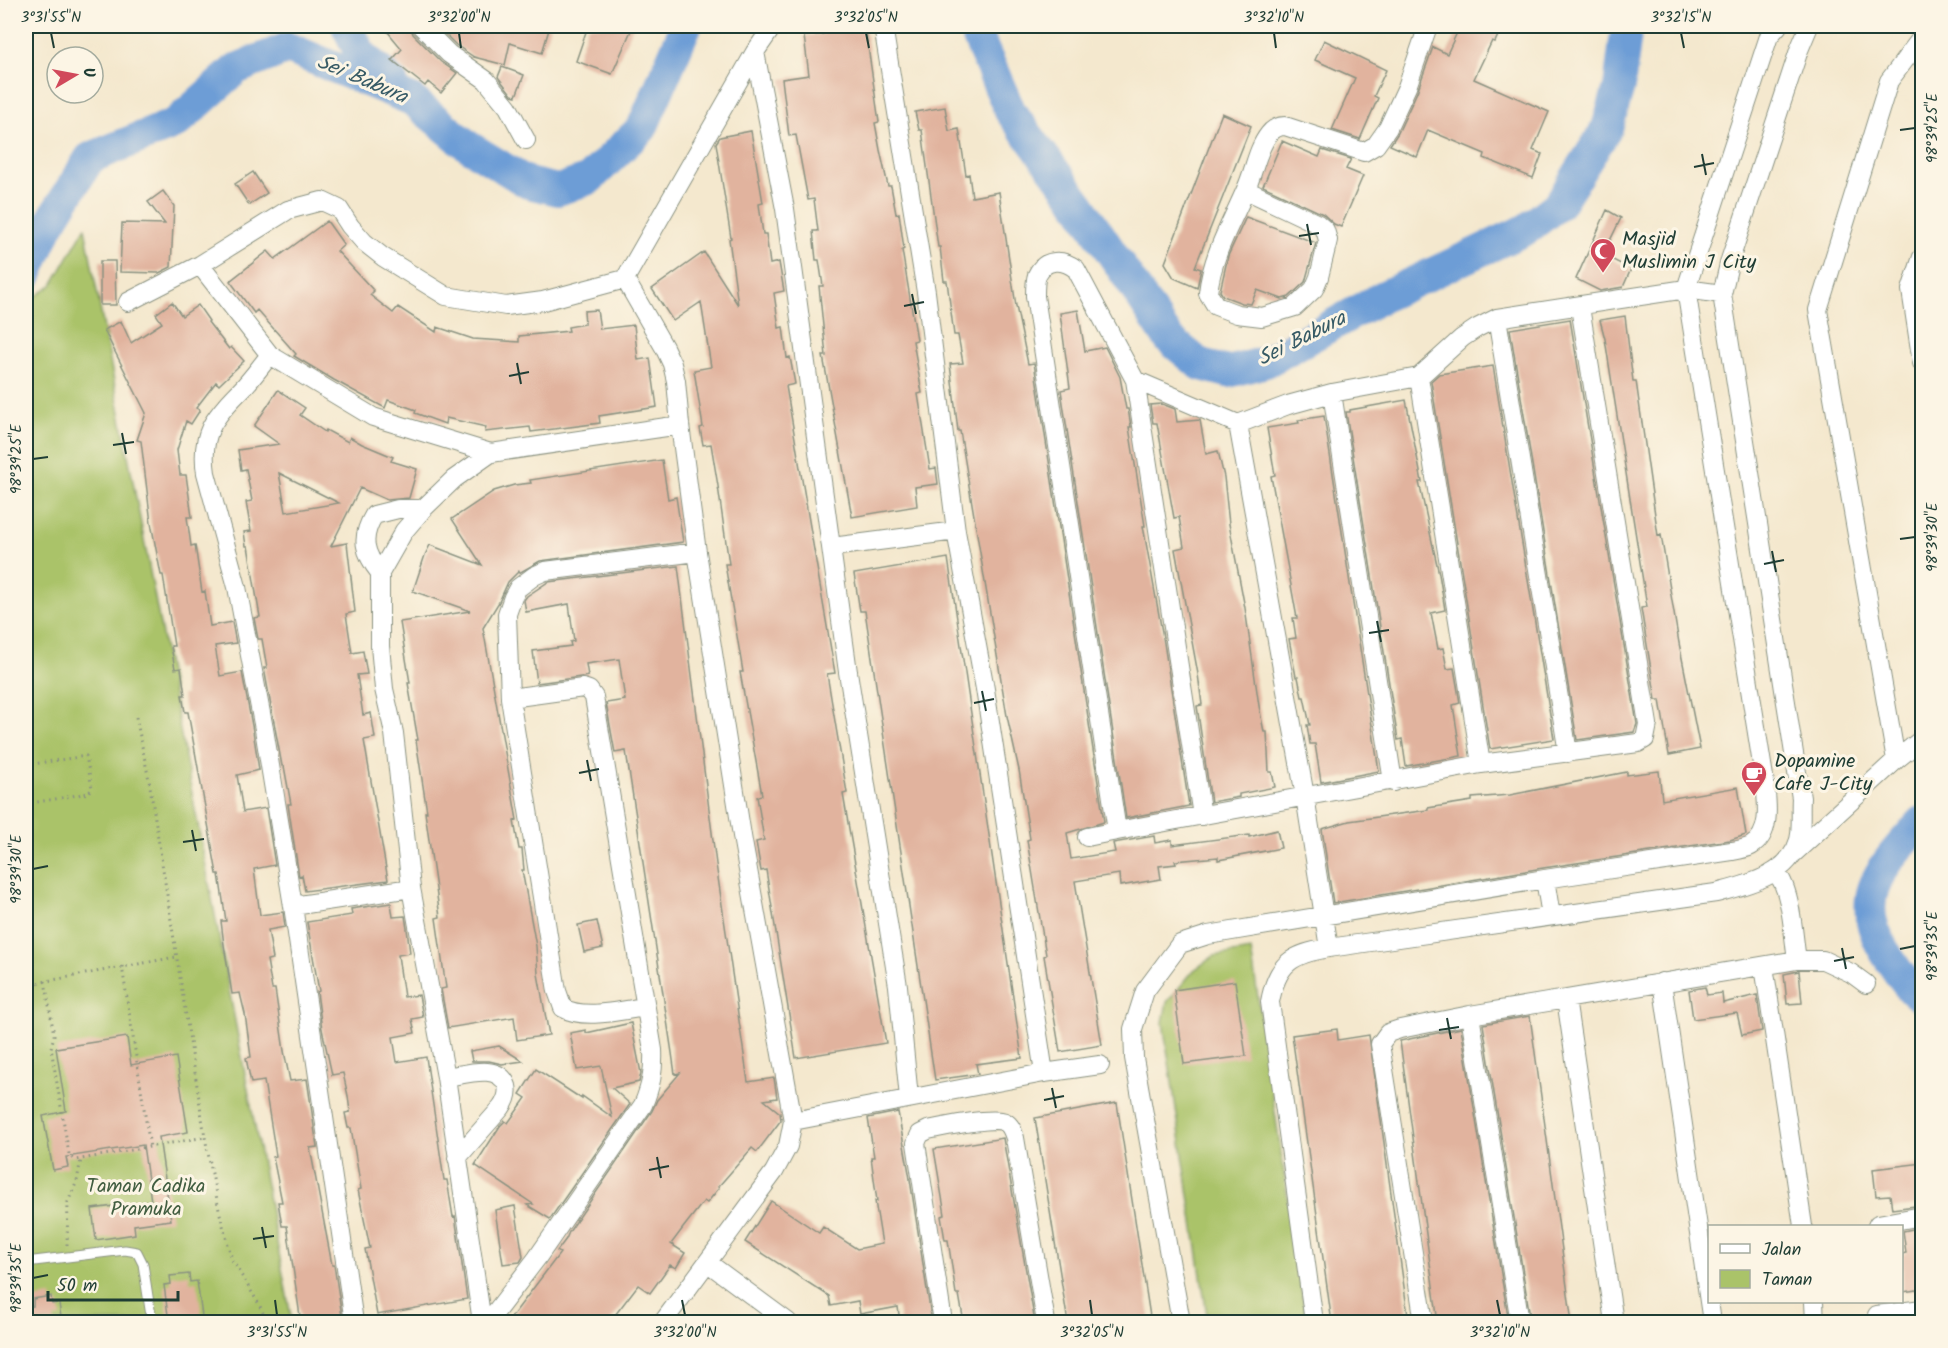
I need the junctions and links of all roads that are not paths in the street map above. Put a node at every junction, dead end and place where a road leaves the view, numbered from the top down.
1 (421, 26) edge
2 (773, 26) edge
3 (883, 26) edge
4 (1428, 26) edge
5 (1809, 26) edge
6 (1774, 31) edge
7 (1923, 37) edge
8 (1799, 50) junction
9 (754, 52) junction
10 (526, 140) dead end
11 (1246, 190) junction
12 (1698, 252) junction
13 (1923, 257) edge
14 (1730, 260) junction
15 (200, 265) junction
16 (625, 279) junction
17 (1686, 289) junction
18 (1722, 294) junction
19 (128, 302) dead end
20 (1580, 307) junction
21 (1497, 318) junction
22 (270, 355) junction
23 (1923, 363) edge
24 (1419, 377) junction
25 (1135, 380) junction
26 (1332, 393) junction
27 (1238, 424) junction
28 (680, 425) junction
29 (491, 453) junction
30 (423, 509) junction
31 (956, 531) junction
32 (832, 547) junction
33 (697, 552) junction
34 (380, 573) junction
35 (1767, 588) junction
36 (1735, 594) junction
37 (510, 698) junction
38 (1923, 739) edge
39 (1568, 753) junction
40 (1896, 760) junction
41 (1481, 764) junction
42 (1393, 782) junction
43 (1305, 796) junction
44 (1202, 816) junction
45 (1117, 831) junction
46 (1087, 837) dead end
47 (1790, 857) junction
48 (1775, 872) junction
49 (1545, 879) junction
50 (411, 888) junction
51 (293, 906) junction
52 (1323, 916) junction
53 (1551, 916) junction
54 (1329, 948) junction
55 (1797, 960) junction
56 (1764, 966) junction
57 (1662, 982) junction
58 (1866, 984) dead end
59 (1566, 999) junction
60 (645, 1007) junction
61 (1470, 1015) junction
62 (1100, 1065) dead end
63 (1044, 1072) junction
64 (446, 1077) junction
65 (909, 1098) junction
66 (793, 1121) junction
67 (457, 1158) junction
68 (1923, 1216) edge
69 (1803, 1225) edge
70 (1878, 1225) edge
71 (26, 1262) edge
72 (708, 1263) junction
73 (1708, 1296) edge
74 (1709, 1303) edge
75 (1814, 1303) edge
76 (1923, 1309) edge
77 (1876, 1313) edge
78 (151, 1316) dead end
79 (354, 1323) edge
80 (482, 1323) edge
81 (488, 1323) edge
82 (663, 1323) edge
83 (788, 1323) edge
84 (943, 1323) edge
85 (1046, 1323) edge
86 (1181, 1323) edge
87 (1314, 1323) edge
88 (1424, 1323) edge
89 (1520, 1323) edge
90 (1614, 1323) edge
91 (1712, 1323) edge
92 (1815, 1323) edge

1 - 10 street
2 - 9 street
3 - 31 street
4 - 11 street
5 - 8 street
6 - 8 street
6 - 12 street
7 - 40 street
8 - 14 street
9 - 16 street
9 - 32 street
11 - 11 street
12 - 14 street
12 - 17 street
13 - 23 street
14 - 18 street
15 - 16 street
15 - 19 street
15 - 22 street
16 - 28 street
17 - 18 street
17 - 20 street
17 - 36 street
18 - 35 street
20 - 21 street
20 - 39 street
21 - 24 street
21 - 39 street
22 - 29 street
22 - 51 street
24 - 26 street
24 - 41 street
25 - 27 street
25 - 44 street
25 - 45 street
26 - 27 street
26 - 42 street
27 - 43 street
28 - 29 street
28 - 33 street
29 - 30 street
30 - 34 street
30 - 34 street
31 - 32 street
31 - 63 street
32 - 65 street
33 - 37 street
33 - 66 street
34 - 50 street
35 - 36 street
35 - 47 street
36 - 49 street
37 - 60 street
37 - 60 street
38 - 40 street
39 - 41 street
40 - 47 street
41 - 42 street
42 - 43 street
43 - 44 street
43 - 52 street
44 - 45 street
45 - 46 street
47 - 48 street
48 - 53 street
48 - 55 street
49 - 52 street
49 - 53 street
50 - 51 street
50 - 64 street
51 - 79 street
52 - 54 street
52 - 86 street
53 - 54 street
54 - 87 street
55 - 56 street
55 - 58 street
56 - 57 street
56 - 69 street
57 - 59 street
57 - 73 street
59 - 61 street
59 - 90 street
60 - 81 street
61 - 88 street
61 - 89 street
62 - 63 street
63 - 65 street
64 - 67 street
64 - 67 street
65 - 66 street
66 - 72 street
67 - 80 street
68 - 70 street
71 - 78 lane
72 - 82 street
72 - 83 street
74 - 91 street
75 - 92 street
76 - 77 street
84 - 85 street

